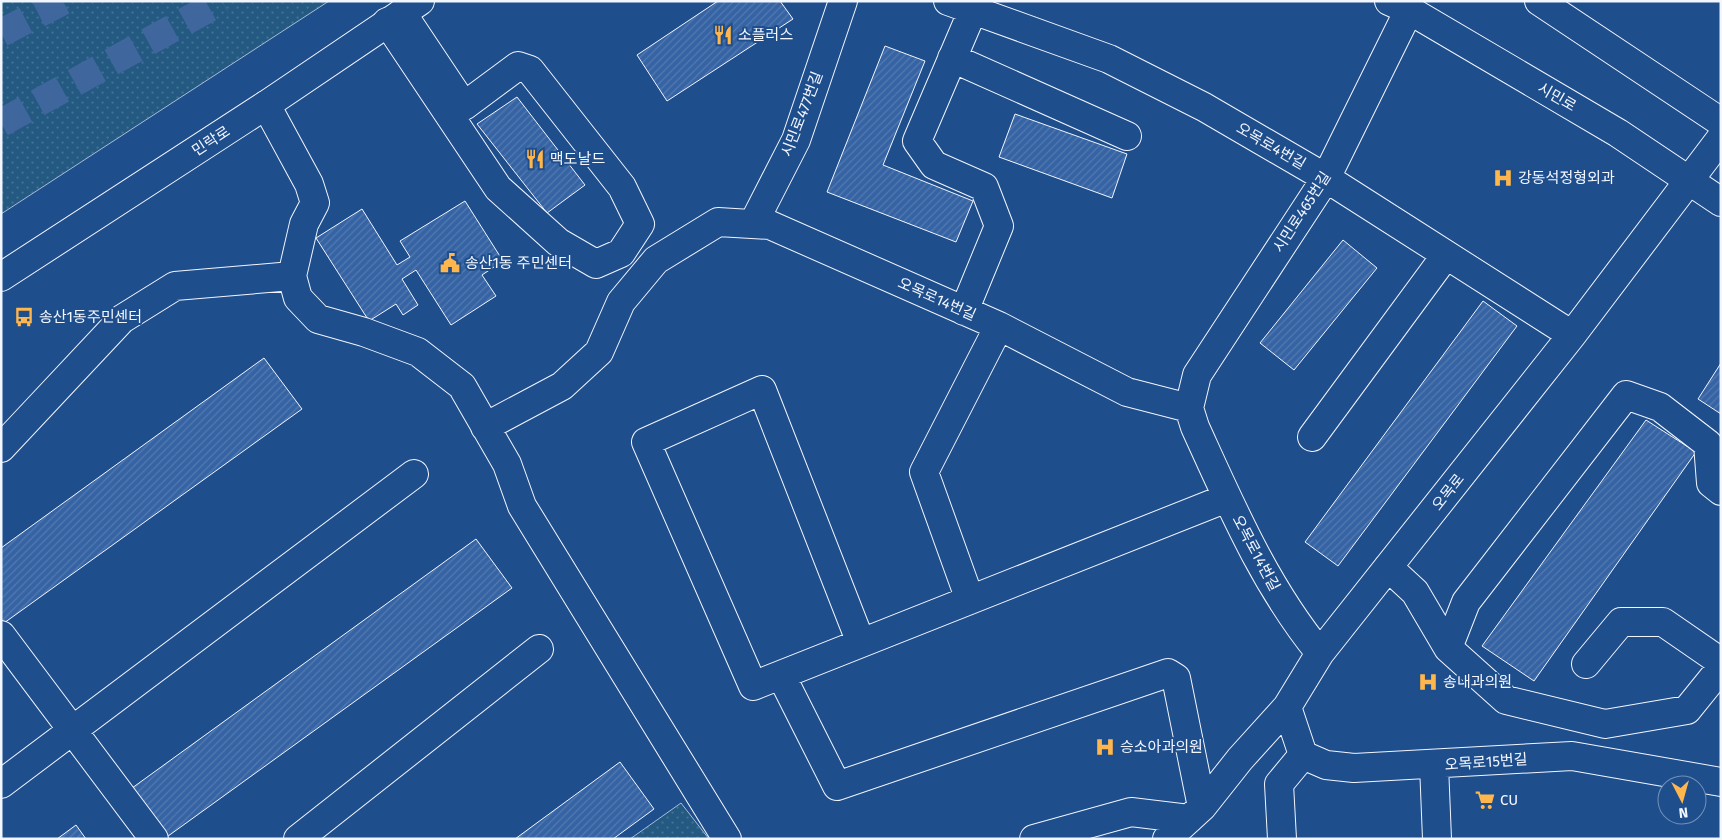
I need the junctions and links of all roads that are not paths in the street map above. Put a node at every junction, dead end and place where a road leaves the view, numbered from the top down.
1 (843, 1) edge
2 (948, 1) edge
3 (1540, 1) edge
4 (1399, 6) edge
5 (973, 10) junction
6 (403, 12) edge
7 (952, 58) junction
8 (266, 105) junction
9 (1721, 122) edge
10 (1127, 136) dead end
11 (1721, 138) edge
12 (1326, 178) junction
13 (1688, 180) junction
14 (1721, 202) edge
15 (753, 224) junction
16 (1446, 255) junction
17 (292, 276) junction
18 (1, 278) edge
19 (964, 311) junction
20 (999, 326) junction
21 (1572, 335) junction
22 (1189, 408) junction
23 (485, 426) junction
24 (1312, 437) dead end
25 (1, 448) edge
26 (414, 474) dead end
27 (1721, 491) edge
28 (1227, 498) junction
29 (1388, 567) junction
30 (970, 600) junction
31 (1, 635) edge
32 (861, 643) junction
33 (1448, 648) junction
34 (539, 649) dead end
35 (1320, 653) junction
36 (1721, 662) edge
37 (1586, 664) dead end
38 (1721, 668) edge
39 (781, 675) junction
40 (1287, 706) junction
41 (73, 730) junction
42 (1303, 755) junction
43 (1434, 765) junction
44 (1721, 782) edge
45 (1, 784) edge
46 (1196, 813) junction
47 (154, 839) edge
48 (298, 839) edge
49 (728, 839) edge
50 (1034, 839) edge
51 (1167, 839) edge
52 (1282, 839) edge
53 (1437, 839) edge

1 - 15 street, 시민로477번길
2 - 5 street, 오목로4번길
3 - 9 street
4 - 12 street, 시민로465번길
4 - 13 street, 시민로
5 - 7 street
5 - 12 street, 오목로4번길
6 - 6 street
6 - 8 street, 민락로
7 - 10 street
7 - 19 street
8 - 17 street
8 - 18 street, 민락로
11 - 13 street, 오목로
12 - 16 street, 오목로4번길
12 - 22 street, 시민로465번길
13 - 14 street, 시민로
13 - 21 street, 오목로
15 - 19 street, 오목로14번길
15 - 23 street, 오목로14번길
16 - 21 street, 오목로4번길
16 - 24 street
17 - 23 street
17 - 25 street
19 - 20 street, 오목로14번길
20 - 22 street, 오목로14번길
20 - 30 street
21 - 29 street, 오목로
22 - 28 street, 오목로14번길
23 - 49 street
26 - 41 street
27 - 33 street
28 - 30 street
28 - 35 street, 오목로14번길
29 - 33 street
29 - 35 street, 오목로
30 - 32 street
31 - 41 street
32 - 39 street
32 - 39 street
33 - 38 street
34 - 48 street
35 - 40 street, 오목로
36 - 37 street
39 - 46 street
40 - 42 street
40 - 46 street, 오목로
41 - 45 street
41 - 47 street
42 - 43 street, 오목로15번길
42 - 52 street
43 - 44 street, 오목로15번길
43 - 53 street
46 - 50 street
46 - 51 street, 오목로

